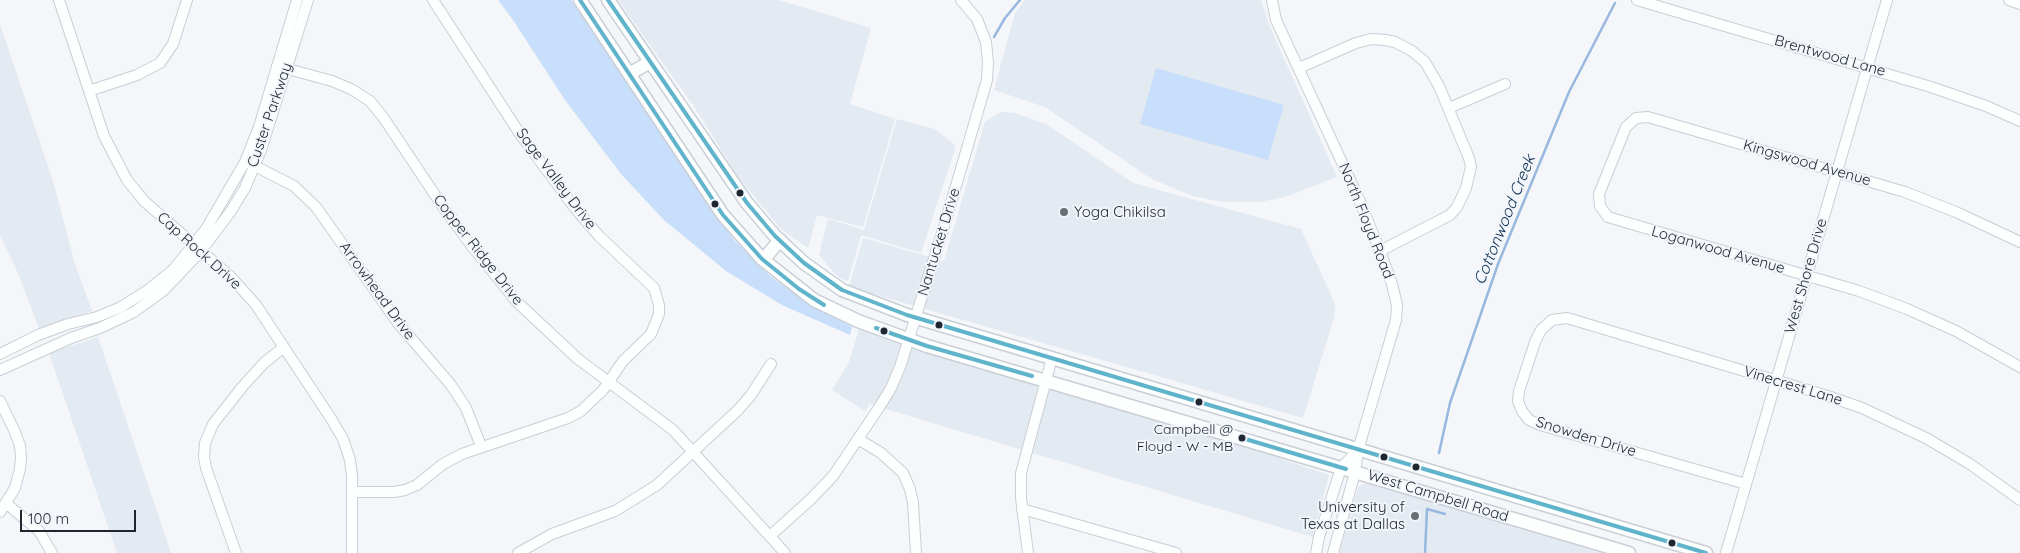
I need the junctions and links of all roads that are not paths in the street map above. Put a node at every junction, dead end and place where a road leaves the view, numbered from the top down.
1 (58, 0) edge
2 (187, 0) edge
3 (297, 0) edge
4 (308, 0) edge
5 (433, 0) edge
6 (580, 0) edge
7 (608, 0) edge
8 (961, 0) edge
9 (1272, 0) edge
10 (1637, 0) edge
11 (1887, 0) edge
12 (2009, 0) edge
13 (2020, 4) edge
14 (650, 62) junction
15 (282, 67) junction
16 (1868, 67) junction
17 (1299, 68) junction
18 (629, 74) junction
19 (1505, 84) dead end
20 (89, 91) junction
21 (1449, 108) junction
22 (2020, 122) edge
23 (1611, 162) joint
24 (250, 164) junction
25 (1837, 172) junction
26 (780, 240) junction
27 (2020, 242) edge
28 (197, 248) junction
29 (1380, 251) junction
30 (763, 260) junction
31 (1807, 276) junction
32 (915, 318) junction
33 (1548, 323) joint
34 (908, 340) junction
35 (284, 347) junction
36 (0, 354) edge
37 (1052, 358) junction
38 (771, 364) dead end
39 (2020, 367) edge
40 (0, 370) edge
41 (1045, 380) junction
42 (1776, 380) junction
43 (608, 382) junction
44 (0, 401) edge
45 (1239, 413) junction
46 (1233, 435) junction
47 (858, 439) junction
48 (482, 446) junction
49 (1358, 450) junction
50 (693, 451) junction
51 (1341, 468) junction
52 (1355, 472) junction
53 (1746, 484) junction
54 (352, 492) junction
55 (2020, 500) edge
56 (3, 508) edge
57 (1022, 509) junction
58 (770, 536) junction
59 (524, 551) edge
60 (52, 553) edge
61 (236, 553) edge
62 (352, 553) edge
63 (785, 553) edge
64 (916, 553) edge
65 (1028, 553) edge
66 (1176, 553) edge
67 (1316, 553) edge
68 (1333, 553) edge
69 (1628, 553) edge
70 (1705, 553) edge
71 (1726, 553) edge

1 - 20 street, Cap Rock Drive
2 - 20 street
3 - 15 street, Custer Parkway
4 - 15 street, Custer Parkway
5 - 43 street, Sage Valley Drive
6 - 18 main road, West Campbell Road
7 - 14 main road, West Campbell Road
8 - 32 street, Nantucket Drive
9 - 17 street, North Floyd Road
10 - 16 street, Brentwood Lane
11 - 16 street, West Shore Drive
12 - 13 street
14 - 18 main road
14 - 26 main road, West Campbell Road
15 - 24 street, Custer Parkway
15 - 43 street, Copper Ridge Drive
16 - 22 street, Brentwood Lane
16 - 25 street, West Shore Drive
17 - 21 street
17 - 29 street, North Floyd Road
18 - 30 main road, West Campbell Road
19 - 21 street
20 - 28 street, Cap Rock Drive
21 - 29 street
23 - 25 street, Kingswood Avenue
23 - 31 street, Loganwood Avenue
24 - 28 street, Custer Parkway
24 - 48 street, Arrowhead Drive
25 - 27 street, Kingswood Avenue
25 - 31 street, West Shore Drive
26 - 30 main road
26 - 32 main road, West Campbell Road
28 - 35 street, Cap Rock Drive
28 - 36 street, Custer Parkway
28 - 40 street, Custer Parkway
29 - 49 street, North Floyd Road
30 - 34 main road, West Campbell Road
31 - 39 street, Loganwood Avenue
31 - 42 street, West Shore Drive
32 - 34 street, Nantucket Drive
32 - 37 main road, West Campbell Road
33 - 42 street, Vinecrest Lane
33 - 53 street, Snowden Drive
34 - 41 main road, West Campbell Road
34 - 47 street, Nantucket Drive
35 - 54 street, Cap Rock Drive
35 - 61 street
37 - 41 street
37 - 45 main road, West Campbell Road
38 - 50 street
41 - 46 main road, West Campbell Road
41 - 57 street
42 - 53 street, West Shore Drive
42 - 55 street, Vinecrest Lane
43 - 48 street, Sage Valley Drive
43 - 50 street, Copper Ridge Drive
44 - 56 street
45 - 46 main road
45 - 49 main road, West Campbell Road
46 - 51 main road, West Campbell Road
47 - 58 street, Nantucket Drive
47 - 64 street
48 - 54 street, Sage Valley Drive
49 - 51 street, North Floyd Road
49 - 52 street, North Floyd Road
49 - 70 main road, West Campbell Road
50 - 58 street, Copper Ridge Drive
50 - 59 street
51 - 52 main road, West Campbell Road
51 - 67 street, North Floyd Road
52 - 68 street, North Floyd Road
52 - 69 main road, West Campbell Road
53 - 71 street, West Shore Drive
54 - 62 street, Cap Rock Drive
56 - 60 street
57 - 65 street
57 - 66 street
58 - 63 street, Copper Ridge Drive

